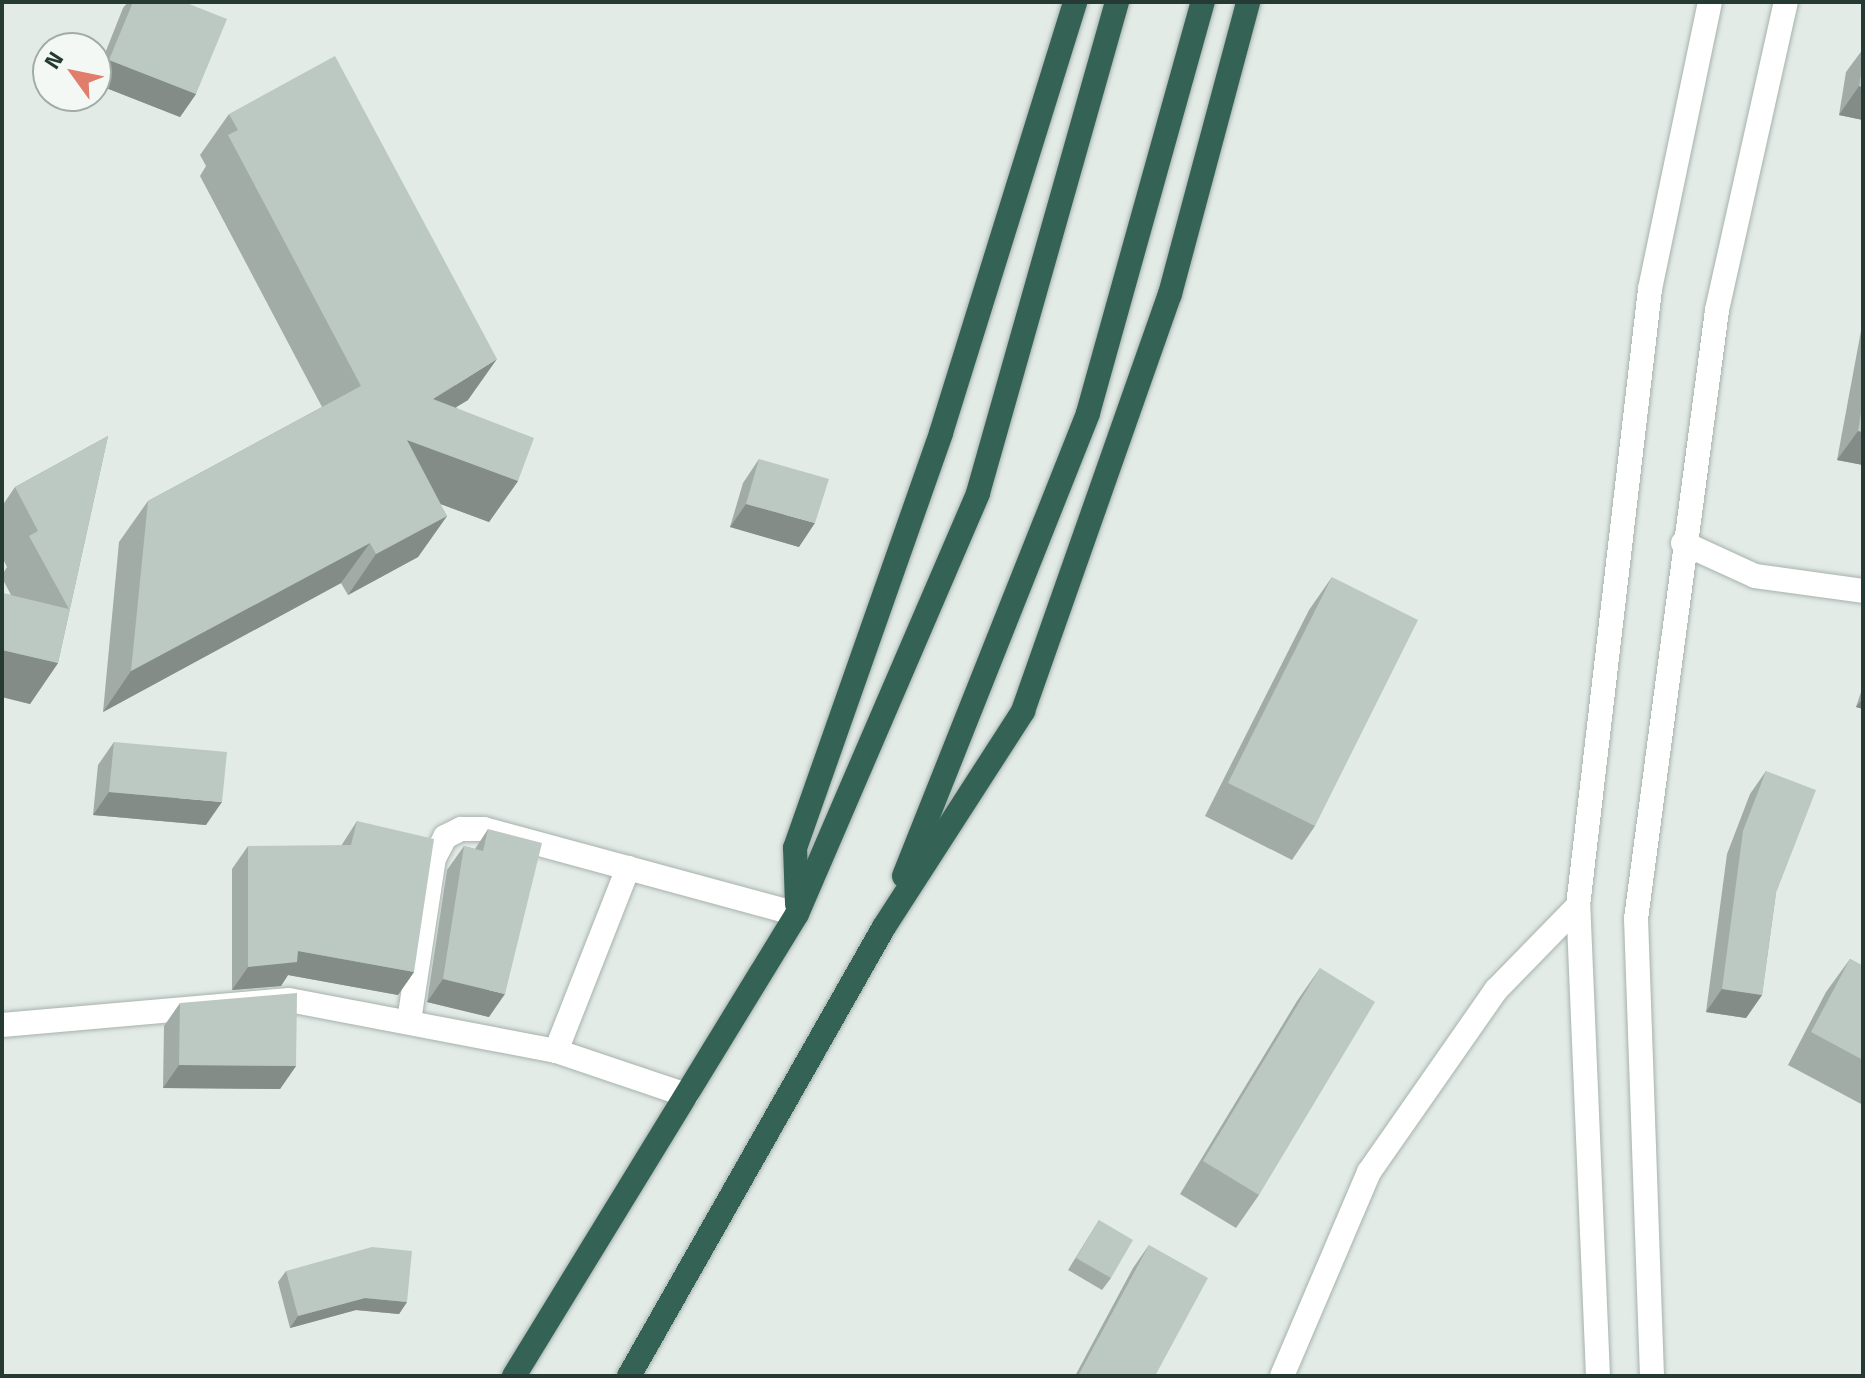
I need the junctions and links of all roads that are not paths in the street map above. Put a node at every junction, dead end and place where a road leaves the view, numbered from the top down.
1 (1075, 2) edge
2 (1117, 2) edge
3 (1203, 2) edge
4 (1248, 2) edge
5 (1710, 2) edge
6 (1786, 2) edge
7 (1683, 543) junction
8 (1863, 591) edge
9 (628, 868) junction
10 (1578, 906) junction
11 (797, 914) junction
12 (884, 927) junction
13 (409, 1021) junction
14 (2, 1025) edge
15 (556, 1051) junction
16 (687, 1095) junction
17 (514, 1376) edge
18 (629, 1376) edge
19 (1282, 1376) edge
20 (1598, 1376) edge
21 (1652, 1376) edge

1 - 11 highway
2 - 11 highway
3 - 12 highway
4 - 12 highway
5 - 10 street
6 - 7 street
7 - 8 street
7 - 21 street
9 - 11 street
9 - 13 street
9 - 15 street
10 - 19 street
10 - 20 street
11 - 16 highway
12 - 18 highway
13 - 14 street
13 - 15 street
15 - 16 street
16 - 17 highway

